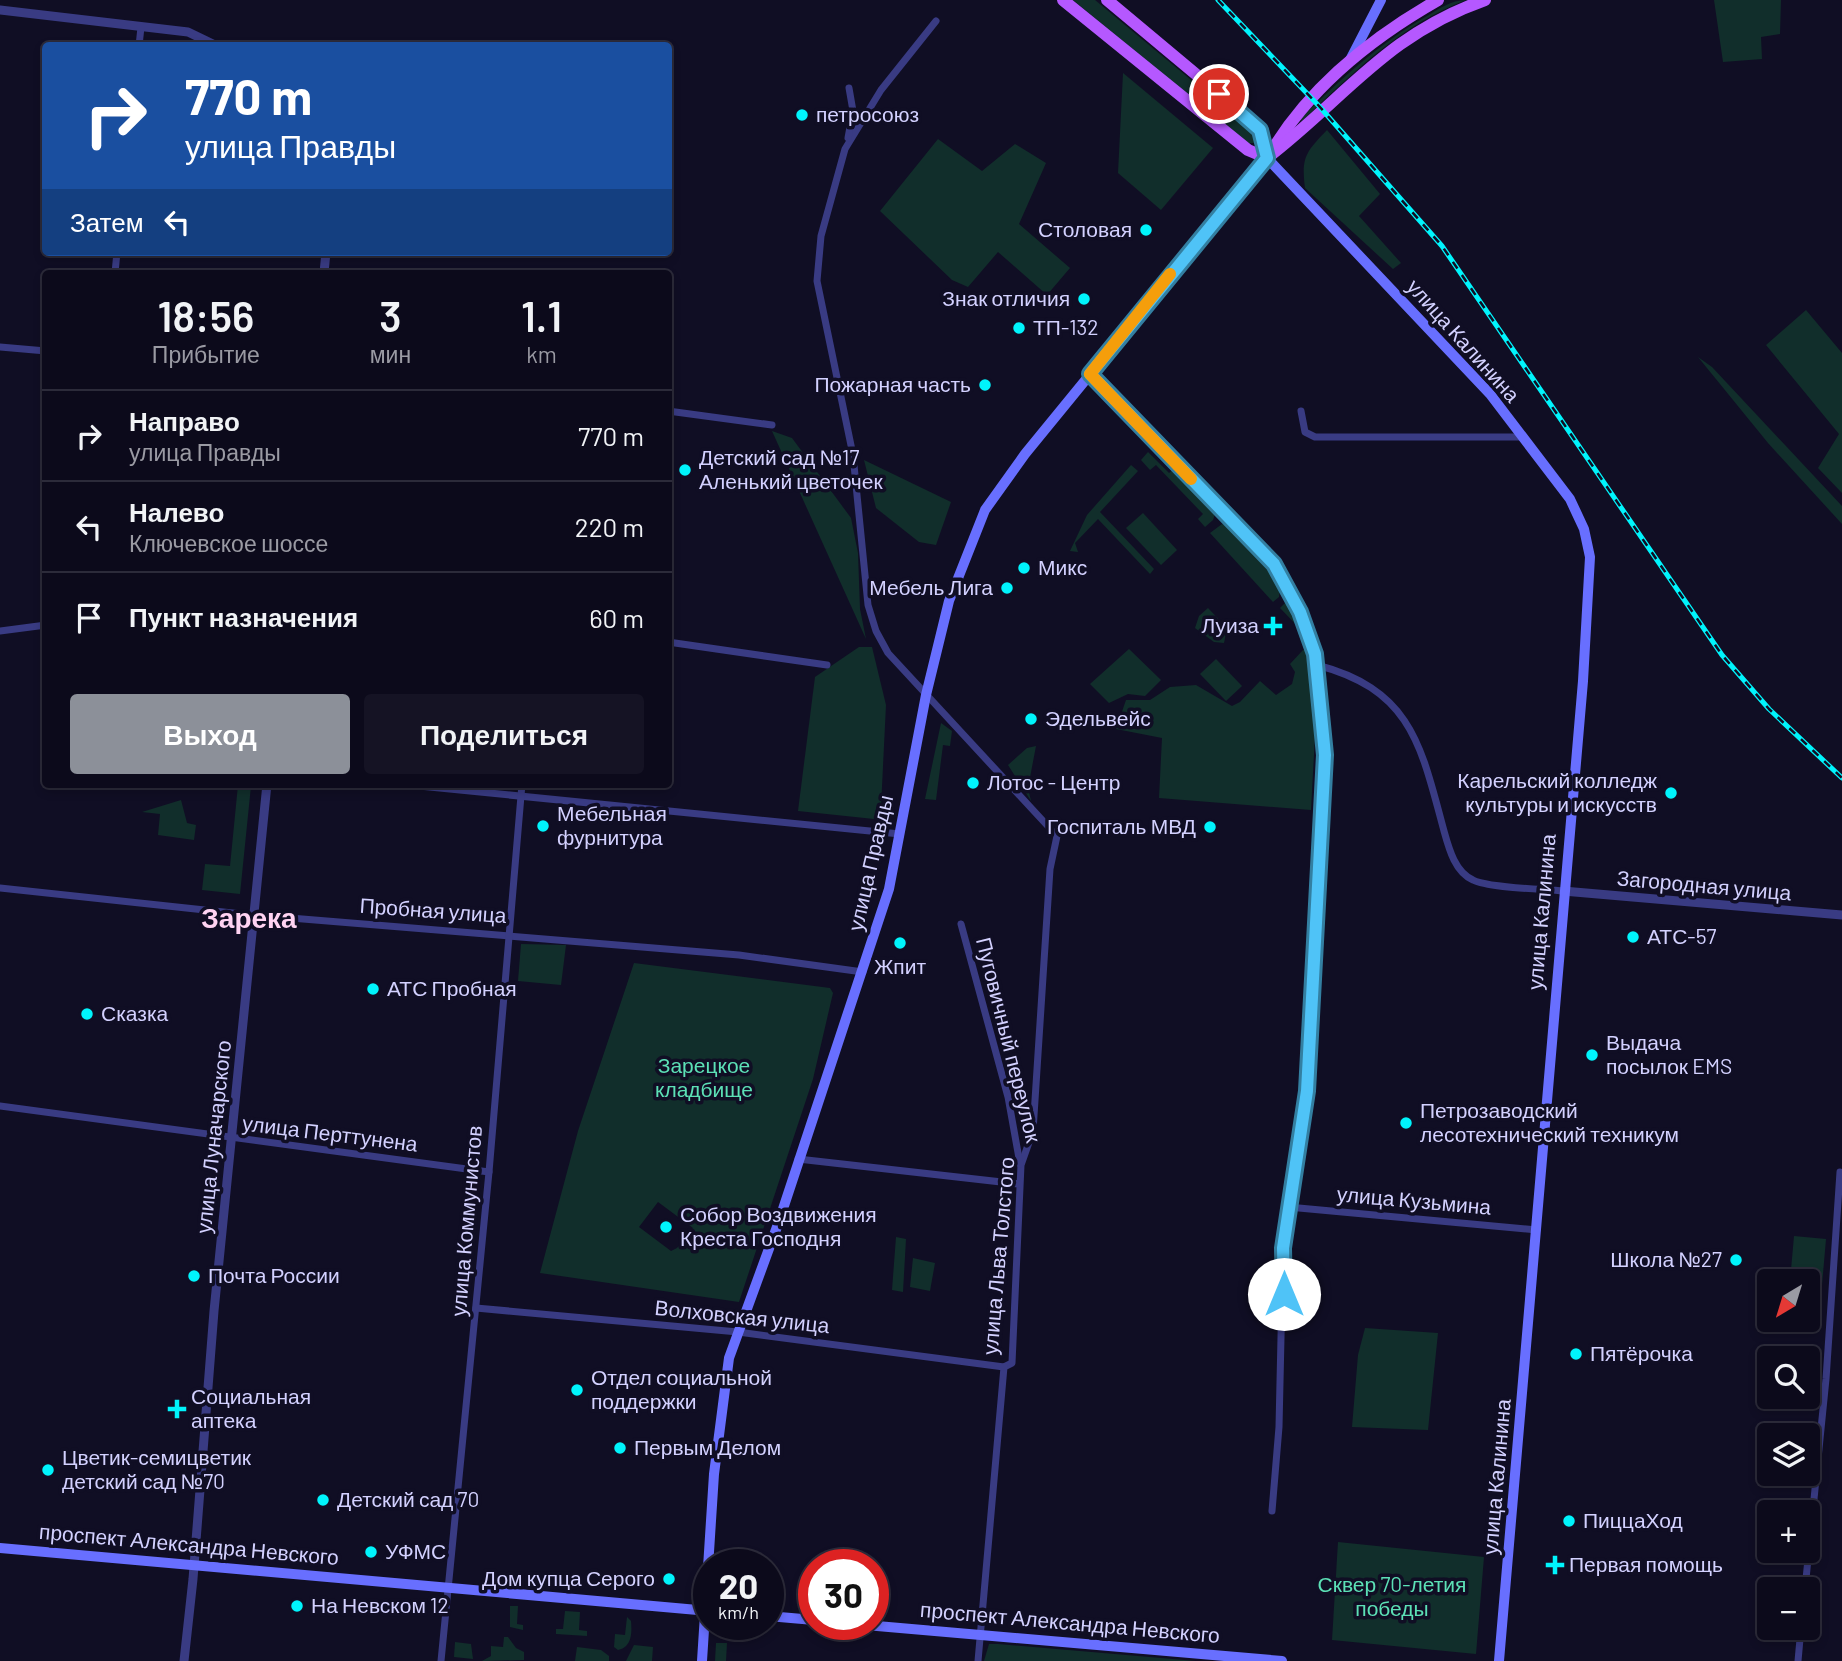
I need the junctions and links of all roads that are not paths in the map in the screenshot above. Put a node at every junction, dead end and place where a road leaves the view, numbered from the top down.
1 (1063, 0) edge
2 (1107, 0) edge
3 (1381, 0) edge
4 (1438, 0) edge
5 (1485, 0) edge
6 (0, 10) edge
7 (936, 21) dead end
8 (141, 27) junction
9 (139, 42) edge
10 (209, 42) edge
11 (1350, 61) junction
12 (849, 88) dead end
13 (845, 149) junction
14 (1267, 158) junction
15 (0, 347) edge
16 (42, 351) edge
17 (1090, 374) junction
18 (1301, 411) dead end
19 (672, 412) edge
20 (772, 425) dead end
21 (1522, 437) junction
22 (42, 626) edge
23 (0, 631) edge
24 (672, 643) edge
25 (827, 665) dead end
26 (1317, 665) junction
27 (926, 695) junction
28 (267, 788) edge
29 (440, 788) edge
30 (522, 788) edge
31 (521, 796) junction
32 (900, 835) junction
33 (0, 888) edge
34 (1563, 891) junction
35 (254, 915) junction
36 (1842, 915) edge
37 (961, 923) dead end
38 (510, 935) junction
39 (863, 972) junction
40 (0, 1107) edge
41 (232, 1139) junction
42 (798, 1159) junction
43 (1021, 1165) junction
44 (489, 1172) junction
45 (1840, 1172) dead end
46 (1019, 1184) junction
47 (1288, 1207) junction
48 (1537, 1230) junction
49 (1838, 1259) edge
50 (476, 1308) junction
51 (738, 1332) junction
52 (1004, 1367) junction
53 (1272, 1511) dead end
54 (0, 1548) edge
55 (712, 1549) edge
56 (195, 1564) junction
57 (1806, 1577) edge
58 (449, 1586) junction
59 (693, 1610) edge
60 (889, 1627) edge
61 (980, 1635) junction
62 (704, 1640) edge
63 (1800, 1640) edge
64 (1264, 1660) edge
65 (184, 1661) edge
66 (441, 1661) edge
67 (702, 1661) edge
68 (978, 1661) edge
69 (1282, 1661) edge
70 (1499, 1661) edge
71 (1798, 1661) edge

1 - 14 main road
2 - 14 main road
3 - 11 main road
4 - 11 main road
5 - 14 main road
6 - 8 street
7 - 13 street
8 - 9 street
8 - 10 street
11 - 14 main road
12 - 13 street
13 - 27 street, улица Льва Толстого
14 - 17 main road, улица Правды
14 - 21 main road, улица Калинина
15 - 16 street
17 - 26 street
17 - 27 main road, улица Правды
18 - 21 street
19 - 20 street
21 - 34 main road, улица Калинина
22 - 23 street
24 - 25 street
26 - 34 street
26 - 47 street
27 - 32 main road, улица Правды
27 - 43 street, улица Льва Толстого
28 - 35 street, улица Луначарского
29 - 31 street
30 - 31 street, улица Коммунистов
31 - 32 street
31 - 38 street, улица Коммунистов
32 - 39 main road, улица Правды
33 - 35 street, Пробная улица
34 - 36 street, Загородная улица
34 - 48 main road, улица Калинина
35 - 38 street, Пробная улица
35 - 41 street, улица Луначарского
37 - 43 street, Пуговичный переулок
38 - 39 street, Пробная улица
38 - 44 street, улица Коммунистов
39 - 42 main road, улица Правды
40 - 41 street, улица Перттунена
41 - 44 street, улица Перттунена
41 - 56 street, улица Луначарского
42 - 46 street
42 - 51 main road, улица Правды
43 - 46 street, улица Льва Толстого
44 - 50 street, улица Коммунистов
45 - 49 street
46 - 52 street, улица Льва Толстого
47 - 48 street, улица Кузьмина
47 - 53 street
48 - 70 main road, улица Калинина
49 - 57 street
50 - 51 street, Волховская улица
50 - 58 street, улица Коммунистов
51 - 52 street, Волховская улица
51 - 55 main road, улица Правды
52 - 61 street, улица Льва Толстого
54 - 56 main road, проспект Александра Невского
56 - 58 main road, проспект Александра Невского
56 - 65 street, улица Луначарского
58 - 59 main road, проспект Александра Невского
58 - 66 street, улица Коммунистов
60 - 61 main road, проспект Александра Невского
61 - 64 main road, проспект Александра Невского
61 - 68 street, улица Льва Толстого
62 - 67 main road, улица Правды
63 - 71 street
64 - 69 main road, проспект Александра Невского

